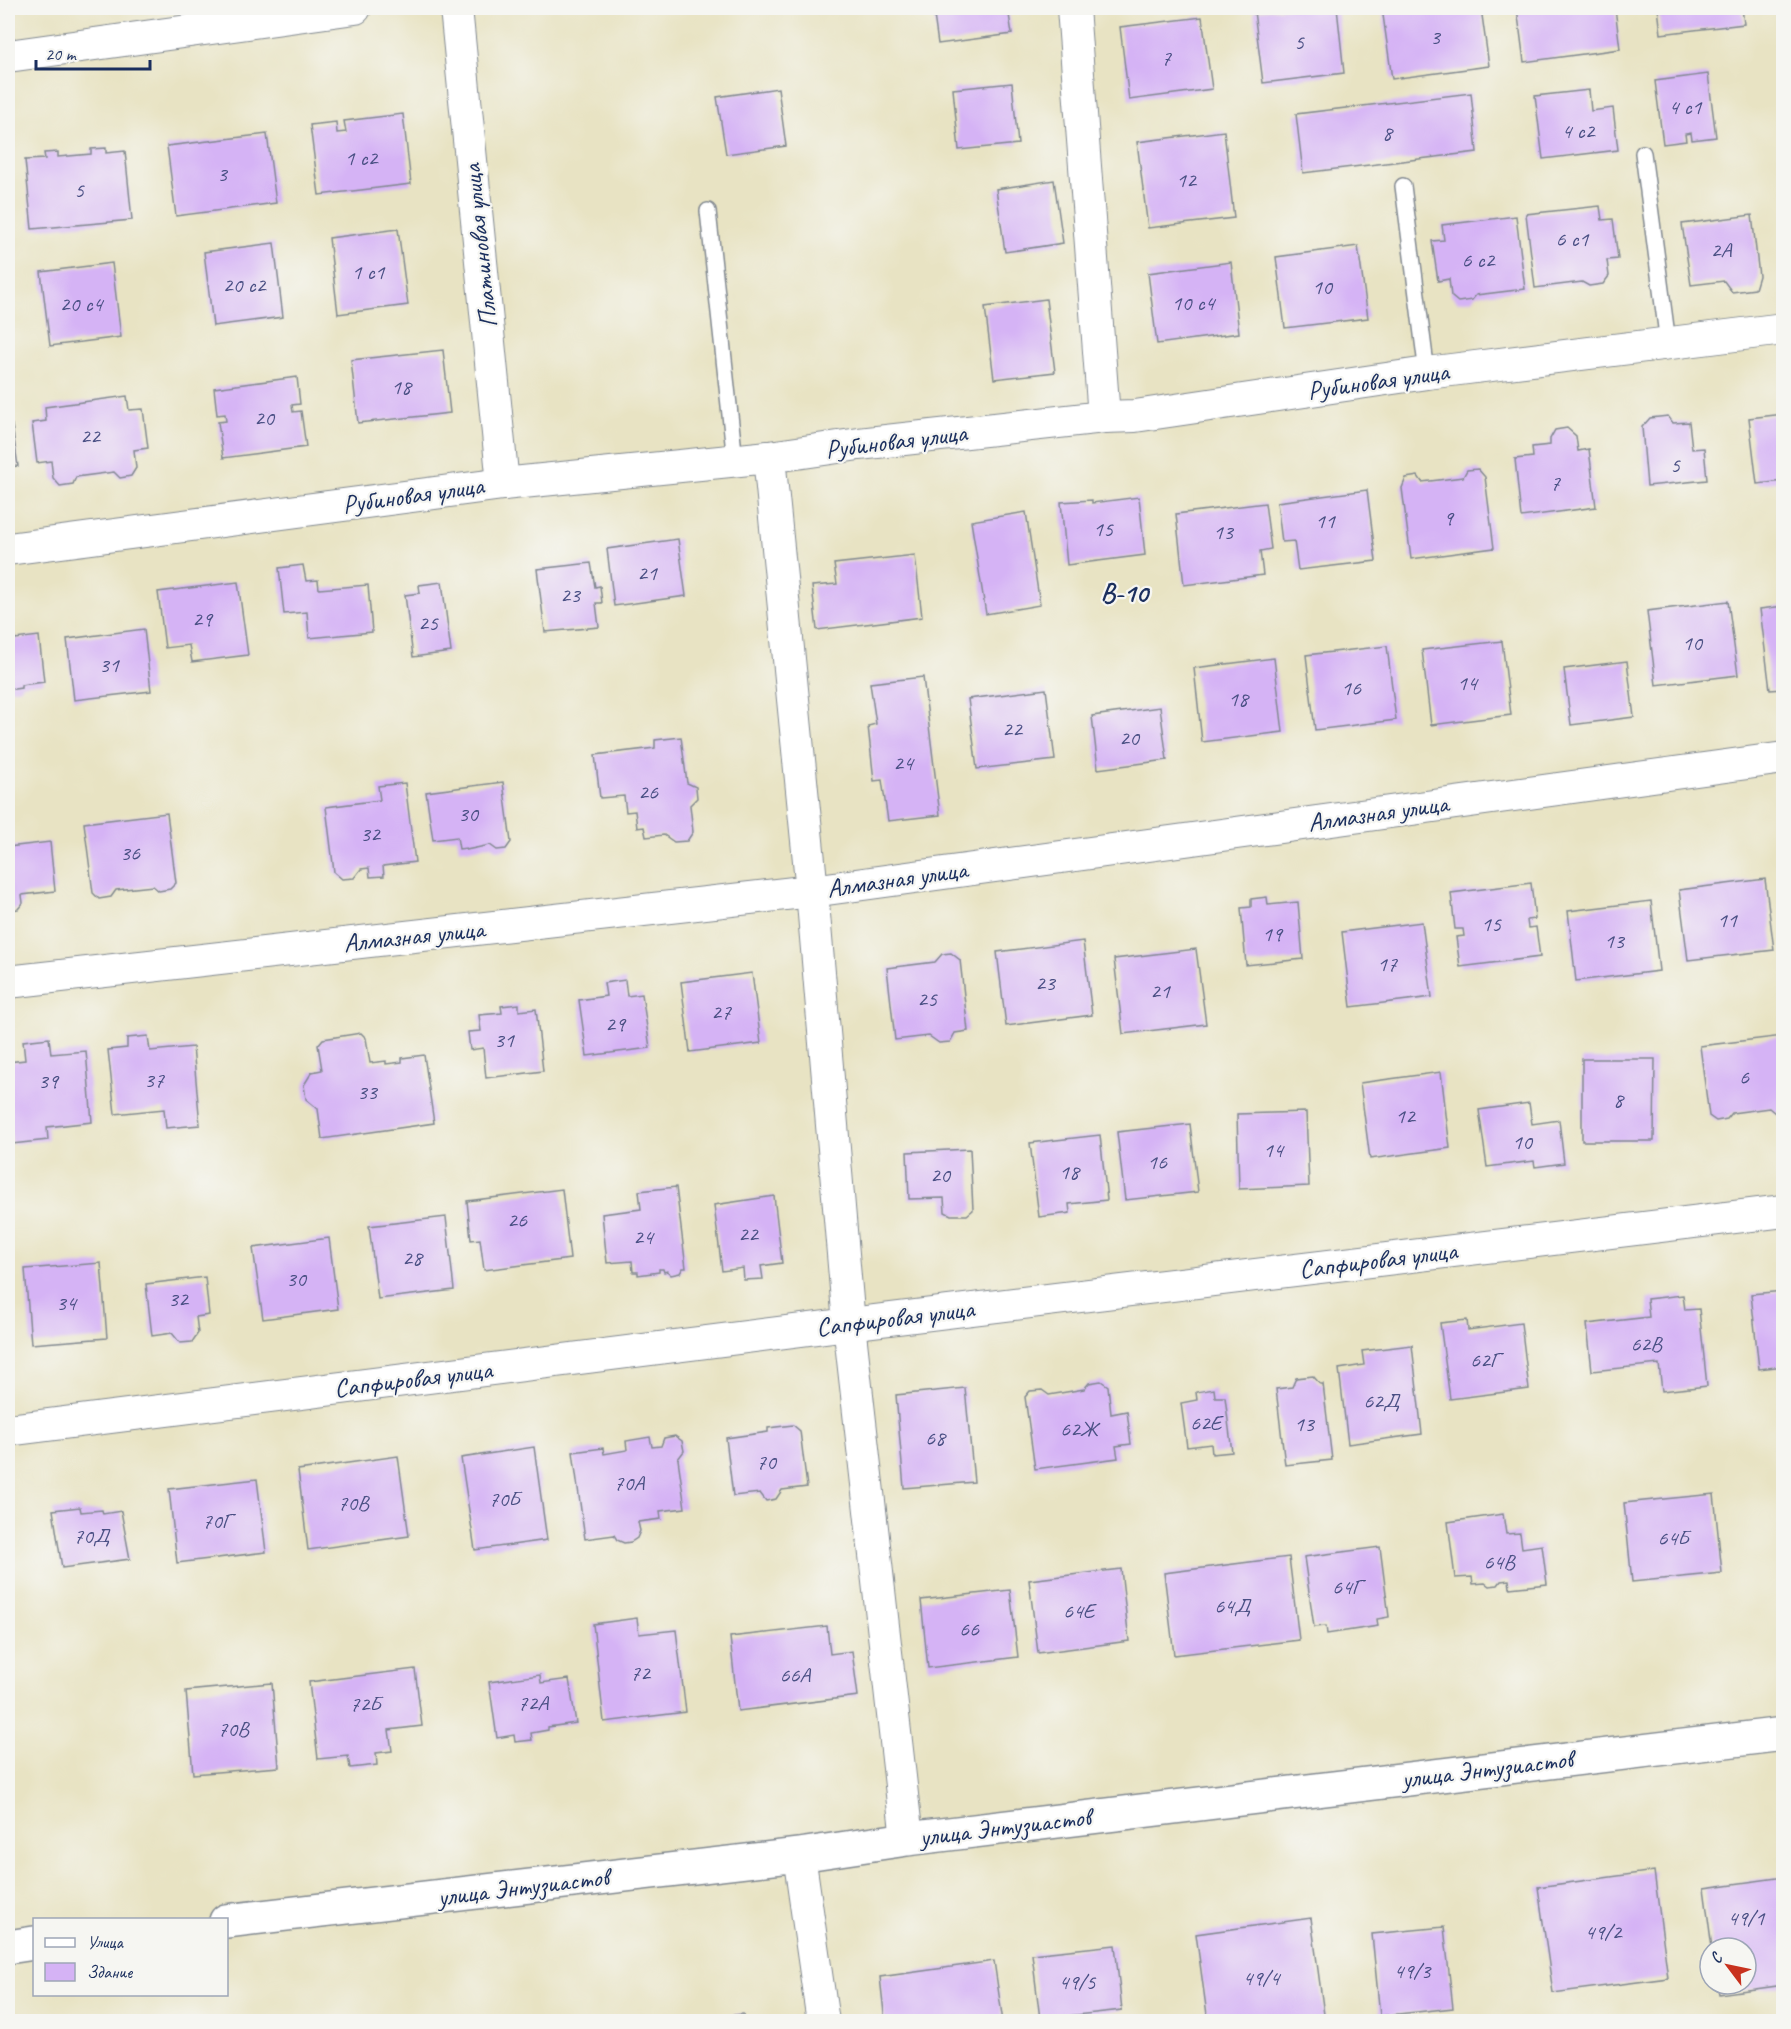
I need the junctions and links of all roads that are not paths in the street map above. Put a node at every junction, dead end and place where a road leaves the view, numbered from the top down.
1 (355, 8) edge
2 (456, 8) edge
3 (1073, 8) edge
4 (8, 56) edge
5 (1643, 153) dead end
6 (1403, 186) dead end
7 (708, 211) dead end
8 (1784, 329) edge
9 (1668, 343) junction
10 (1427, 373) junction
11 (1104, 417) junction
12 (769, 457) junction
13 (735, 461) junction
14 (503, 483) junction
15 (8, 549) edge
16 (1784, 758) edge
17 (812, 891) junction
18 (8, 982) edge
19 (1784, 1211) edge
20 (849, 1324) junction
21 (8, 1430) edge
22 (1784, 1734) edge
23 (907, 1839) junction
24 (799, 1855) junction
25 (228, 1921) edge
26 (33, 1943) edge
27 (8, 1947) edge
28 (823, 2022) edge

1 - 4 street
2 - 14 street, Платиновая улица
3 - 11 street
5 - 9 lane
6 - 10 lane
7 - 13 lane
8 - 9 street, Рубиновая улица
9 - 10 street, Рубиновая улица
10 - 11 street, Рубиновая улица
11 - 12 street, Рубиновая улица
12 - 13 street, Рубиновая улица
12 - 17 street
13 - 14 street, Рубиновая улица
14 - 15 street, Рубиновая улица
16 - 17 street, Алмазная улица
17 - 18 street, Алмазная улица
17 - 20 street
19 - 20 street, Сапфировая улица
20 - 21 street, Сапфировая улица
20 - 23 street
22 - 23 street, улица Энтузиастов
23 - 24 street, улица Энтузиастов
24 - 25 street, улица Энтузиастов
24 - 28 street
26 - 27 street

